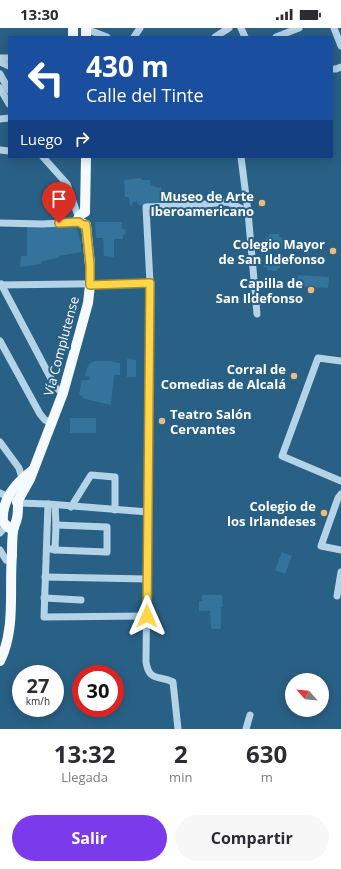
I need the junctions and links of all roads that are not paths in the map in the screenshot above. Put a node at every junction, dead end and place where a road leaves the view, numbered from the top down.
1 (229, 28) edge
2 (299, 28) edge
3 (334, 28) edge
4 (86, 31) edge
5 (104, 36) edge
6 (217, 36) edge
7 (279, 36) edge
8 (341, 46) edge
9 (0, 74) edge
10 (0, 88) edge
11 (8, 88) edge
12 (8, 102) edge
13 (44, 158) edge
14 (86, 158) edge
15 (241, 158) edge
16 (248, 212) junction
17 (82, 218) junction
18 (0, 223) edge
19 (150, 283) junction
20 (1, 284) edge
21 (90, 285) junction
22 (257, 314) dead end
23 (0, 341) edge
24 (341, 361) edge
25 (63, 393) junction
26 (52, 423) junction
27 (0, 442) edge
28 (33, 470) junction
29 (22, 478) junction
30 (341, 482) edge
31 (24, 489) junction
32 (341, 494) edge
33 (11, 500) edge
34 (31, 504) junction
35 (52, 505) junction
36 (71, 507) junction
37 (115, 510) junction
38 (148, 512) junction
39 (5, 525) edge
40 (56, 525) junction
41 (47, 549) junction
42 (0, 550) edge
43 (55, 550) junction
44 (341, 550) edge
45 (6, 560) junction
46 (341, 572) edge
47 (45, 577) junction
48 (147, 579) junction
49 (336, 596) dead end
50 (44, 598) junction
51 (81, 600) dead end
52 (147, 616) junction
53 (0, 642) edge
54 (0, 661) edge
55 (250, 715) dead end
56 (178, 729) edge
57 (246, 729) edge

1 - 6 street
2 - 7 street
3 - 8 street
4 - 5 street
9 - 11 street
10 - 12 street
13 - 17 street
14 - 17 main road, Vía Complutense
15 - 16 street
16 - 19 street
16 - 22 street
17 - 18 street
17 - 21 main road, Vía Complutense
19 - 21 street
19 - 38 street
20 - 21 street
20 - 25 street
21 - 25 main road, Vía Complutense
23 - 26 street
24 - 30 street
25 - 26 main road, Vía Complutense
26 - 28 main road, Vía Complutense
27 - 29 street
28 - 29 main road
28 - 31 main road, Vía Complutense
29 - 33 main road
31 - 33 main road, Vía Complutense
31 - 34 street
32 - 44 street
33 - 34 street
33 - 39 main road
33 - 39 main road
34 - 35 street
35 - 36 street
35 - 40 street
35 - 41 street
36 - 37 street
36 - 37 street
37 - 38 street
38 - 48 street
39 - 45 main road
39 - 54 main road
40 - 43 street
40 - 43 street
41 - 43 street
41 - 47 street
42 - 45 street
45 - 53 main road
46 - 49 street
47 - 48 street
47 - 50 street
48 - 52 street
50 - 51 street
50 - 52 street
52 - 56 street
55 - 57 street

